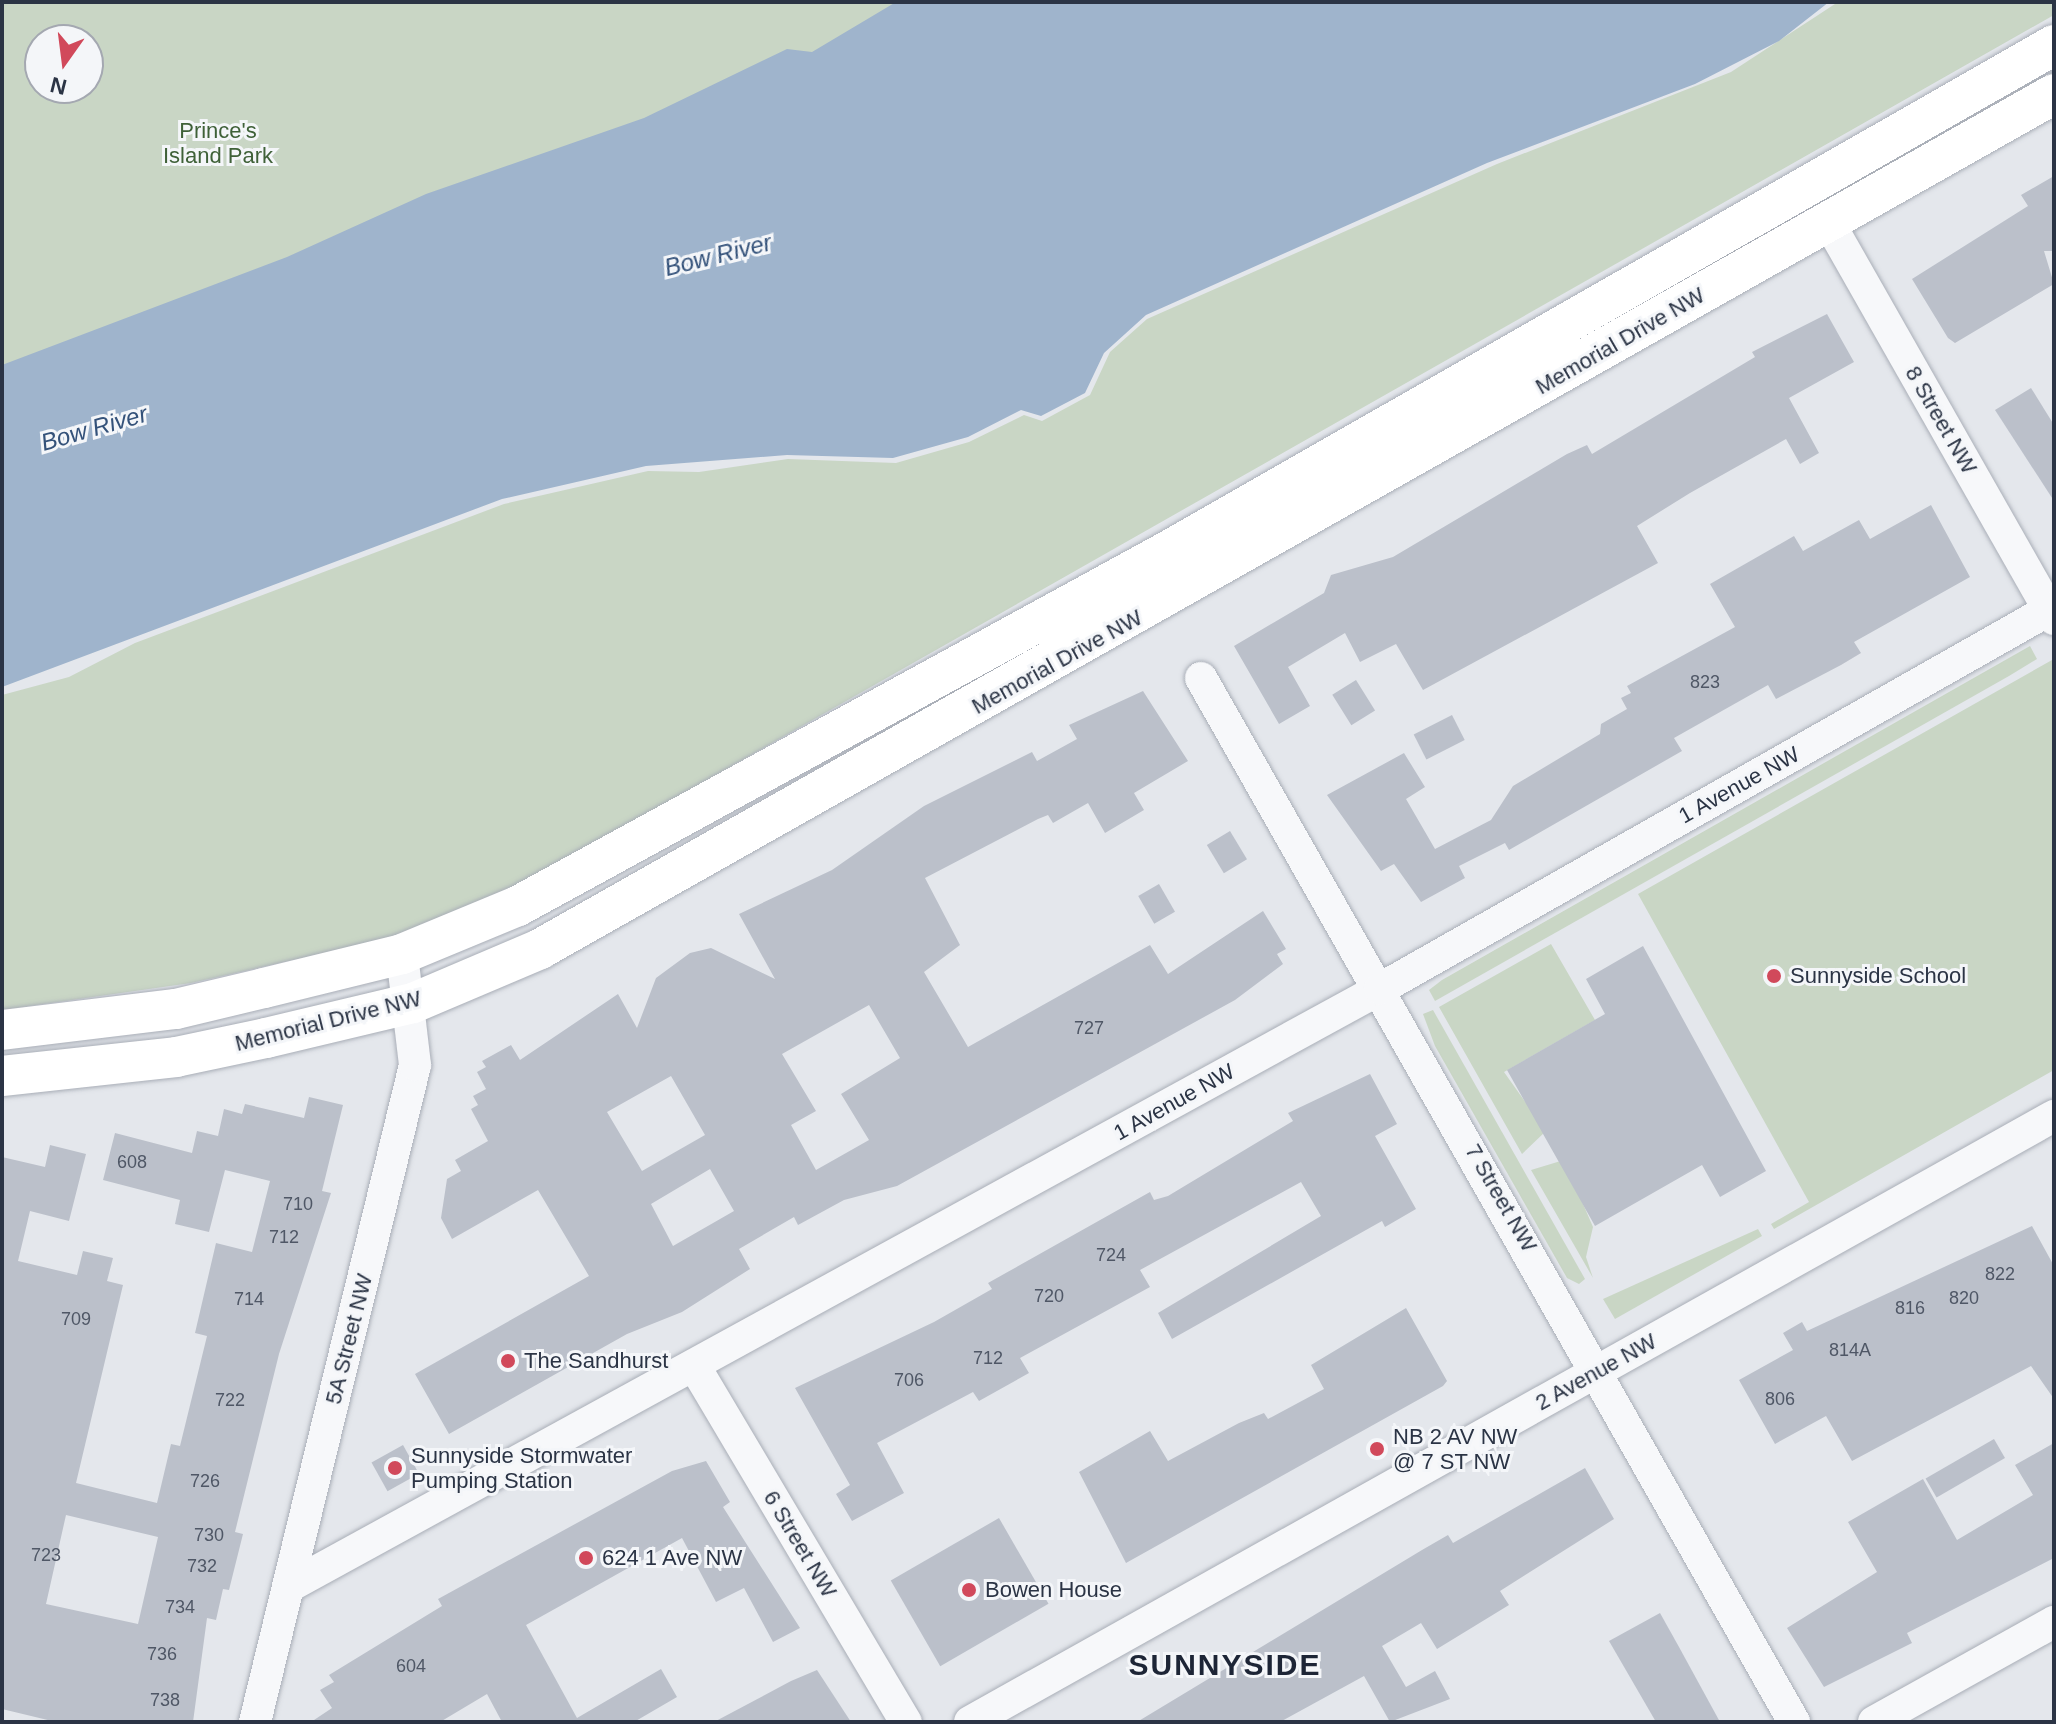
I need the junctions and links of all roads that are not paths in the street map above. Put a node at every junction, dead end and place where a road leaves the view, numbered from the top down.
1 (2054, 45) edge
2 (2054, 94) edge
3 (1828, 221) junction
4 (2052, 612) edge
5 (1201, 678) dead end
6 (402, 954) junction
7 (1380, 989) junction
8 (413, 1003) junction
9 (2, 1030) edge
10 (2, 1076) edge
11 (2054, 1116) edge
12 (695, 1367) junction
13 (1599, 1370) junction
14 (288, 1587) junction
15 (2054, 1622) edge
16 (255, 1722) edge
17 (906, 1722) edge
18 (970, 1722) edge
19 (1794, 1722) edge
20 (1874, 1722) edge

1 - 6 main road, Memorial Drive NW
2 - 3 main road, Memorial Drive NW
3 - 4 street, 8 Street NW
3 - 8 main road, Memorial Drive NW
4 - 7 street, 1 Avenue NW
5 - 7 street, 7 Street NW
6 - 8 street, 5A Street NW
6 - 9 main road, Memorial Drive NW
7 - 12 street, 1 Avenue NW
7 - 13 street, 7 Street NW
8 - 10 main road, Memorial Drive NW
8 - 14 street, 5A Street NW
11 - 13 street, 2 Avenue NW
12 - 14 street, 1 Avenue NW
12 - 17 street, 6 Street NW
13 - 18 street, 2 Avenue NW
13 - 19 street, 7 Street NW
14 - 16 street, 5A Street NW
15 - 20 street

